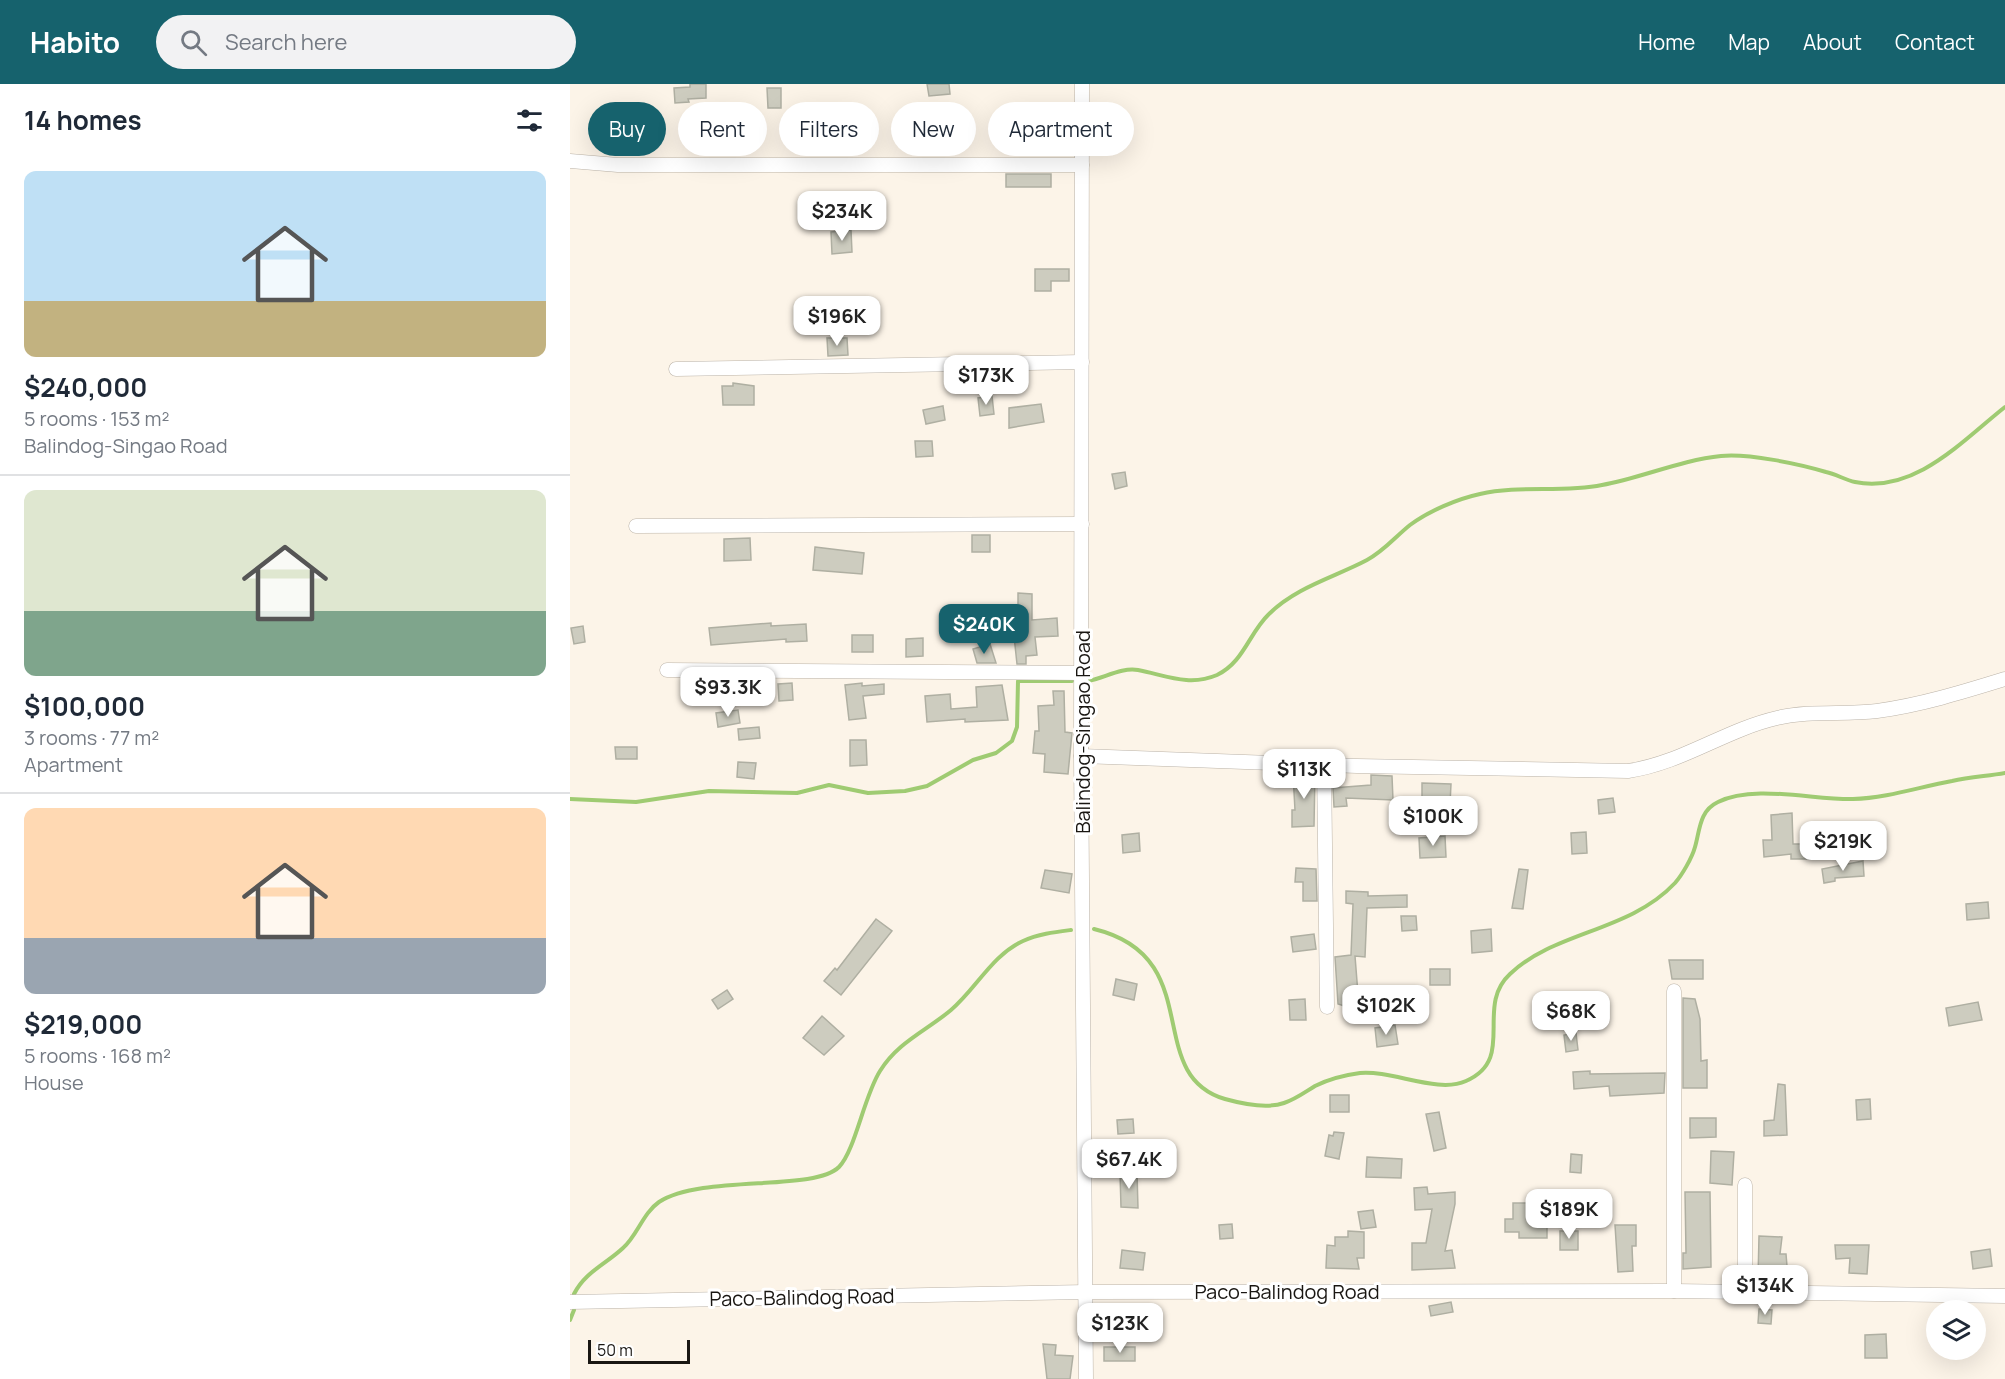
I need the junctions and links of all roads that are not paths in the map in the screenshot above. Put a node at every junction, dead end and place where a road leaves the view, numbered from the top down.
1 (1082, 84) edge
2 (570, 161) edge
3 (1082, 165) junction
4 (1082, 362) junction
5 (676, 369) dead end
6 (1083, 524) junction
7 (636, 526) dead end
8 (667, 670) dead end
9 (1081, 673) junction
10 (2005, 679) edge
11 (1081, 756) junction
12 (1324, 764) junction
13 (1674, 991) dead end
14 (1327, 1007) dead end
15 (1745, 1185) dead end
16 (1674, 1291) junction
17 (1087, 1292) junction
18 (1744, 1292) junction
19 (2005, 1296) edge
20 (570, 1302) edge
21 (1086, 1379) edge

1 - 3 street, Balindog-Singao Road
2 - 3 street
3 - 4 street, Balindog-Singao Road
4 - 5 street
4 - 6 street, Balindog-Singao Road
6 - 7 street
6 - 9 street, Balindog-Singao Road
8 - 9 street
9 - 11 street, Balindog-Singao Road
10 - 12 street
11 - 12 street
11 - 17 street, Balindog-Singao Road
12 - 14 street
13 - 16 street
15 - 18 street
16 - 17 street, Paco-Balindog Road
16 - 18 street, Paco-Balindog Road
17 - 20 street, Paco-Balindog Road
17 - 21 street, Balindog-Singao Road
18 - 19 street, Paco-Balindog Road

